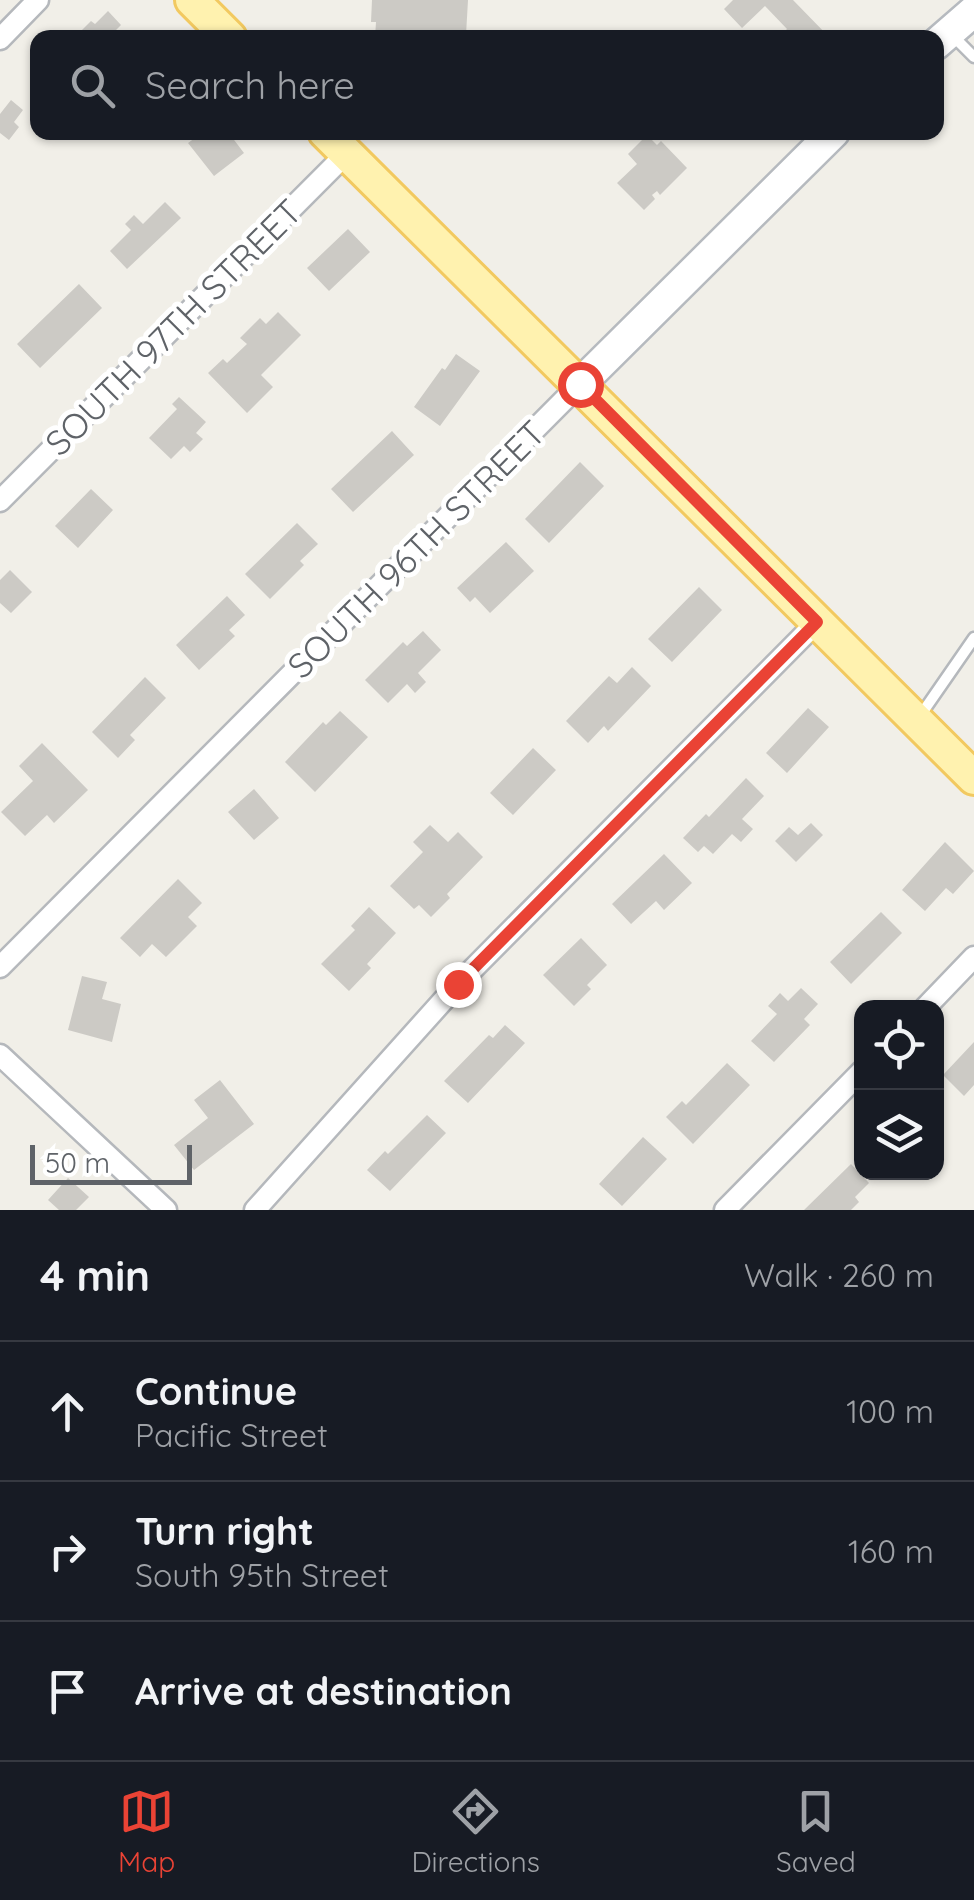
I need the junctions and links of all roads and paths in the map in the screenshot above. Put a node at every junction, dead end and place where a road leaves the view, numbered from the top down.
1 (38, 0) edge
2 (192, 0) edge
3 (974, 12) edge
4 (222, 30) edge
5 (944, 37) edge
6 (0, 39) edge
7 (944, 39) edge
8 (974, 56) edge
9 (826, 140) edge
10 (336, 143) edge
11 (580, 384) junction
12 (0, 502) edge
13 (817, 622) junction
14 (974, 638) edge
15 (916, 721) junction
16 (974, 778) edge
17 (974, 958) edge
18 (0, 967) edge
19 (932, 1000) edge
20 (0, 1055) edge
21 (854, 1079) edge
22 (166, 1210) edge
23 (256, 1210) edge
24 (724, 1210) edge

1 - 6 street
2 - 4 main road
3 - 5 street
7 - 8 lane
9 - 11 street, SOUTH 96TH STREET
10 - 11 main road
10 - 12 street, SOUTH 97TH STREET
11 - 13 main road
11 - 18 street, SOUTH 96TH STREET
13 - 15 main road
13 - 23 street
14 - 15 lane
15 - 16 main road
17 - 19 street
20 - 22 street
21 - 24 street

